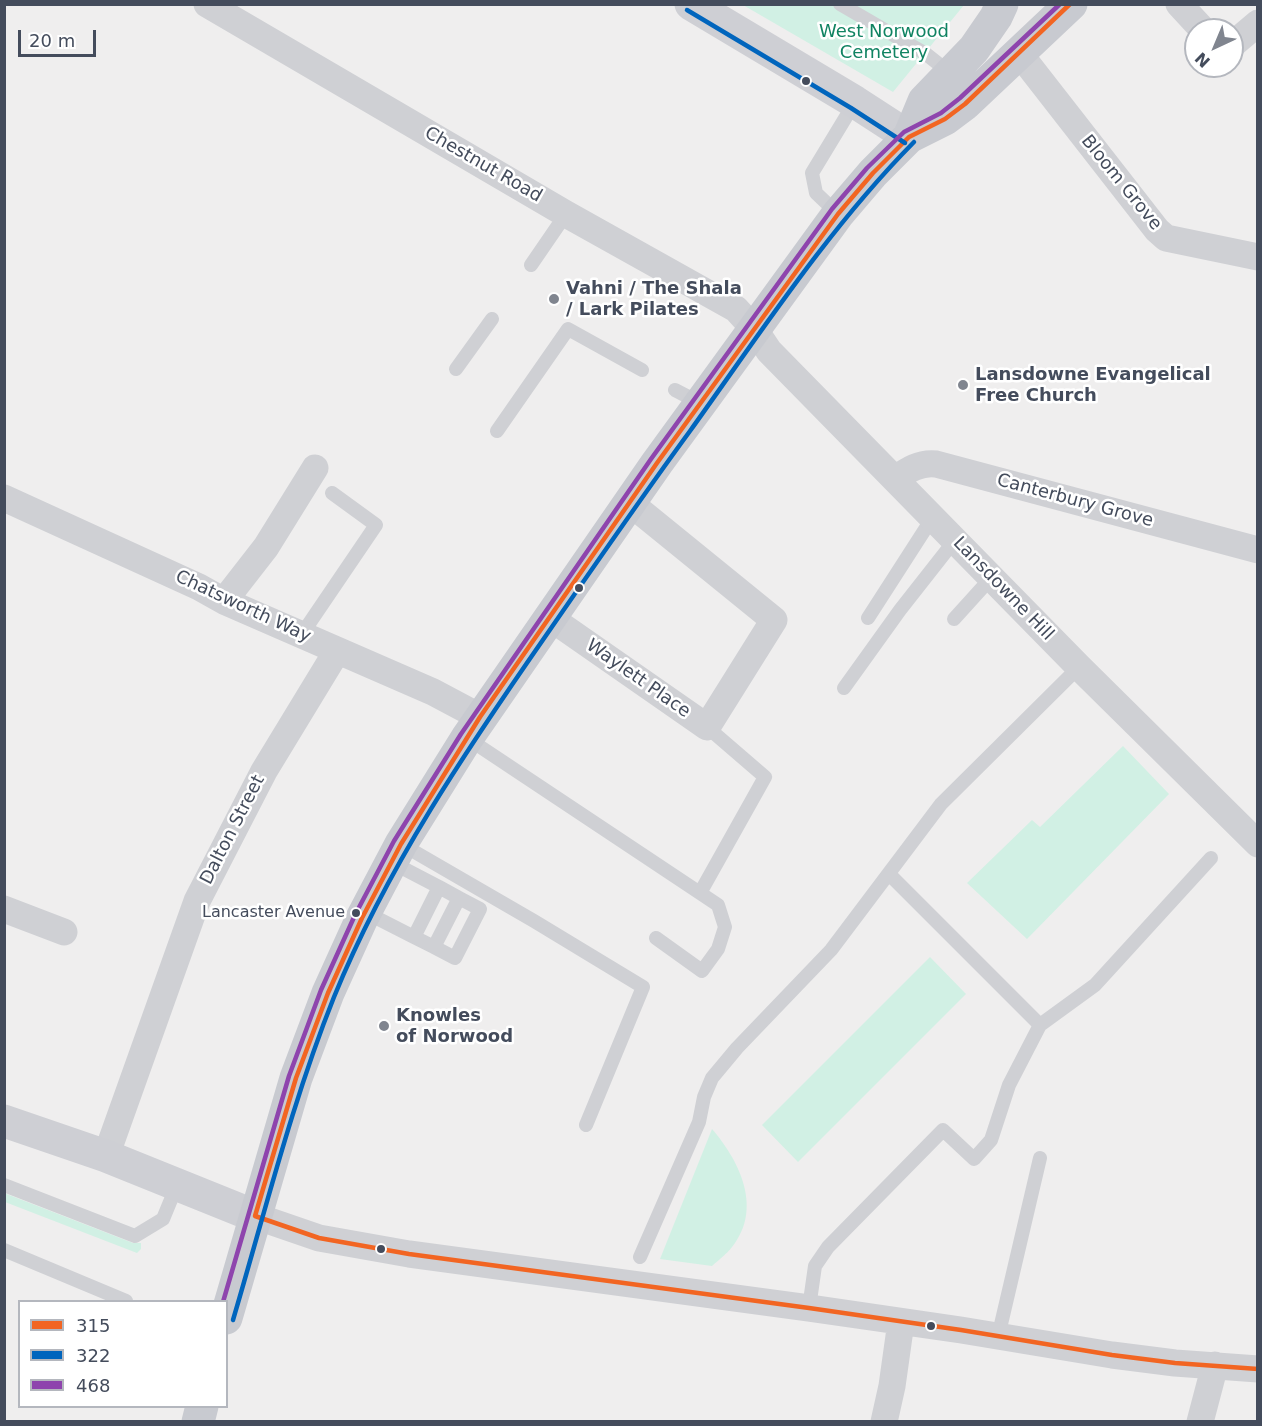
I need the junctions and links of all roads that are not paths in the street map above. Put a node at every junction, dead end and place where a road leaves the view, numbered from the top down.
1 (207, 4) edge
2 (692, 4) edge
3 (840, 4) edge
4 (1002, 4) edge
5 (1071, 4) edge
6 (1179, 4) edge
7 (1192, 18) edge
8 (1257, 23) edge
9 (1244, 34) edge
10 (1018, 53) junction
11 (950, 73) junction
12 (995, 76) junction
13 (855, 102) junction
14 (909, 137) junction
15 (566, 214) junction
16 (838, 214) junction
17 (1257, 257) edge
18 (531, 265) dead end
19 (492, 319) dead end
20 (754, 330) junction
21 (456, 369) dead end
22 (642, 370) dead end
23 (497, 430) dead end
24 (315, 468) dead end
25 (895, 479) junction
26 (332, 493) dead end
27 (4, 498) edge
28 (630, 503) junction
29 (933, 516) junction
30 (955, 540) junction
31 (1257, 550) edge
32 (992, 577) junction
33 (224, 602) junction
34 (549, 616) junction
35 (868, 618) dead end
36 (954, 619) dead end
37 (302, 634) junction
38 (337, 651) junction
39 (1079, 667) junction
40 (844, 688) dead end
41 (707, 727) junction
42 (473, 728) junction
43 (1254, 841) edge
44 (396, 853) junction
45 (1210, 858) dead end
46 (889, 874) junction
47 (439, 887) junction
48 (700, 893) junction
49 (459, 898) junction
50 (4, 909) edge
51 (365, 912) junction
52 (64, 932) dead end
53 (414, 937) junction
54 (656, 938) dead end
55 (434, 947) junction
56 (1040, 1025) junction
57 (4, 1121) edge
58 (586, 1125) dead end
59 (106, 1156) junction
60 (1040, 1158) dead end
61 (4, 1185) edge
62 (177, 1185) junction
63 (255, 1216) junction
64 (4, 1250) edge
65 (640, 1257) dead end
66 (124, 1300) edge
67 (809, 1308) junction
68 (228, 1311) edge
69 (901, 1322) junction
70 (999, 1337) junction
71 (1215, 1365) junction
72 (1257, 1369) edge
73 (884, 1422) edge
74 (1200, 1422) edge

1 - 15 street, Chestnut Road
2 - 13 street
3 - 11 lane
4 - 11 main road
5 - 10 main road
6 - 7 street
8 - 9 street
10 - 12 main road
10 - 17 street, Bloom Grove
11 - 12 lane
11 - 14 main road
12 - 14 main road
13 - 14 street
13 - 16 lane
14 - 16 main road
15 - 18 lane
15 - 20 street, Chestnut Road
16 - 20 main road
19 - 21 lane
20 - 25 street, Lansdowne Hill
20 - 28 main road
22 - 23 lane
24 - 33 street
25 - 29 street, Lansdowne Hill
25 - 31 street, Canterbury Grove
26 - 37 lane
27 - 33 street, Chatsworth Way
28 - 34 main road
28 - 41 street, Waylett Place
29 - 30 street, Lansdowne Hill
29 - 35 lane
30 - 32 street, Lansdowne Hill
30 - 40 lane
32 - 36 lane
32 - 39 street, Lansdowne Hill
33 - 37 street, Chatsworth Way
34 - 41 street, Waylett Place
34 - 42 main road
37 - 38 street, Chatsworth Way
38 - 42 street, Chatsworth Way
38 - 59 street, Dalton Street
39 - 43 street, Lansdowne Hill
39 - 46 lane
41 - 48 lane
42 - 44 main road
42 - 48 lane
44 - 47 lane
44 - 51 main road
44 - 58 lane
45 - 56 lane
46 - 56 lane
46 - 65 lane
47 - 49 lane
47 - 53 lane
48 - 54 lane
49 - 55 lane
49 - 55 lane
50 - 52 street
51 - 53 lane
51 - 63 main road
53 - 55 lane
56 - 67 lane
57 - 59 street
59 - 62 street
60 - 70 lane
61 - 62 lane
62 - 63 street
63 - 67 street
63 - 68 main road
64 - 66 lane
67 - 69 street
69 - 70 street
69 - 73 street
70 - 71 street
71 - 72 street
71 - 74 street

